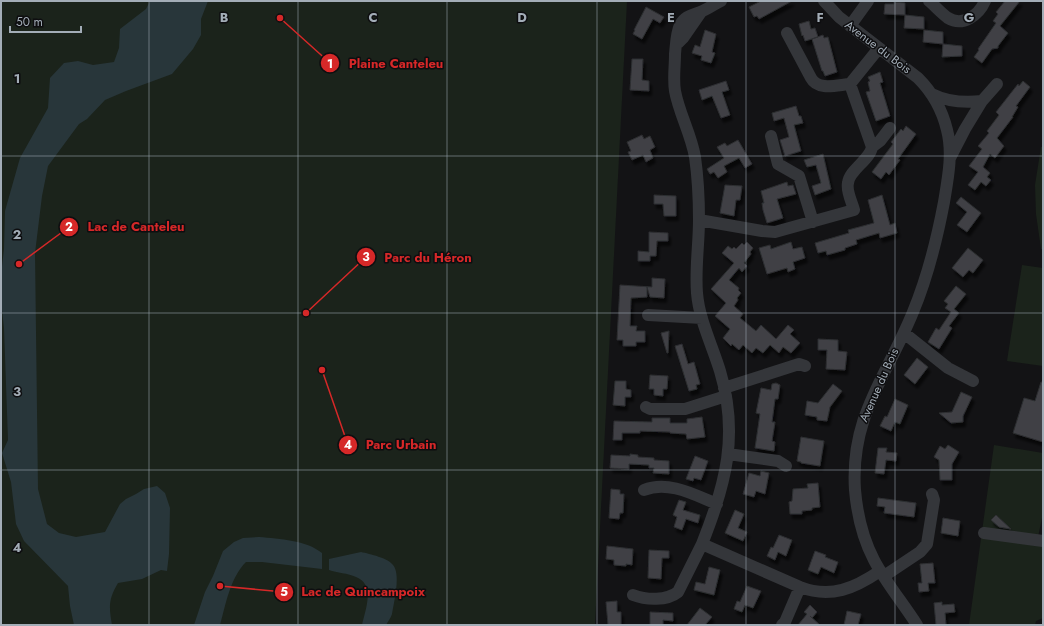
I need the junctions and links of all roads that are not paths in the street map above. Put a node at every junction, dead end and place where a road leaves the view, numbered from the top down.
1 (824, 1) edge
2 (868, 1) edge
3 (929, 1) edge
4 (986, 1) edge
5 (710, 5) edge
6 (850, 26) junction
7 (787, 33) dead end
8 (879, 48) junction
9 (850, 84) junction
10 (997, 84) dead end
11 (932, 94) junction
12 (982, 101) junction
13 (890, 128) dead end
14 (770, 136) dead end
15 (872, 147) junction
16 (950, 159) junction
17 (699, 220) junction
18 (813, 222) junction
19 (648, 315) dead end
20 (702, 318) junction
21 (904, 333) junction
22 (805, 366) dead end
23 (973, 381) dead end
24 (725, 392) junction
25 (646, 407) dead end
26 (728, 454) junction
27 (786, 466) dead end
28 (644, 490) dead end
29 (932, 494) dead end
30 (717, 504) junction
31 (984, 533) dead end
32 (1043, 541) edge
33 (702, 544) junction
34 (882, 574) junction
35 (800, 587) junction
36 (633, 595) dead end
37 (914, 624) edge
38 (782, 625) edge

1 - 6 street, Avenue du Bois
2 - 6 street
3 - 4 street
5 - 17 street
6 - 8 street, Avenue du Bois
7 - 9 street
8 - 9 street
8 - 11 street, Avenue du Bois
9 - 15 street
10 - 12 street, Avenue du Bois
11 - 12 street
11 - 16 street, Avenue du Bois
12 - 16 street, Avenue du Bois
13 - 15 street
14 - 18 street
15 - 18 street
16 - 21 street, Avenue du Bois
17 - 18 street
17 - 20 street
19 - 20 street
20 - 24 street
21 - 23 street, Avenue du Bois
21 - 34 street, Avenue du Bois
22 - 24 street
24 - 25 street
24 - 26 street
26 - 27 street
26 - 30 street
28 - 30 street
29 - 34 street
30 - 33 street
31 - 32 street
33 - 35 street
33 - 36 street
34 - 35 street
34 - 37 street, Avenue du Bois
35 - 38 street

